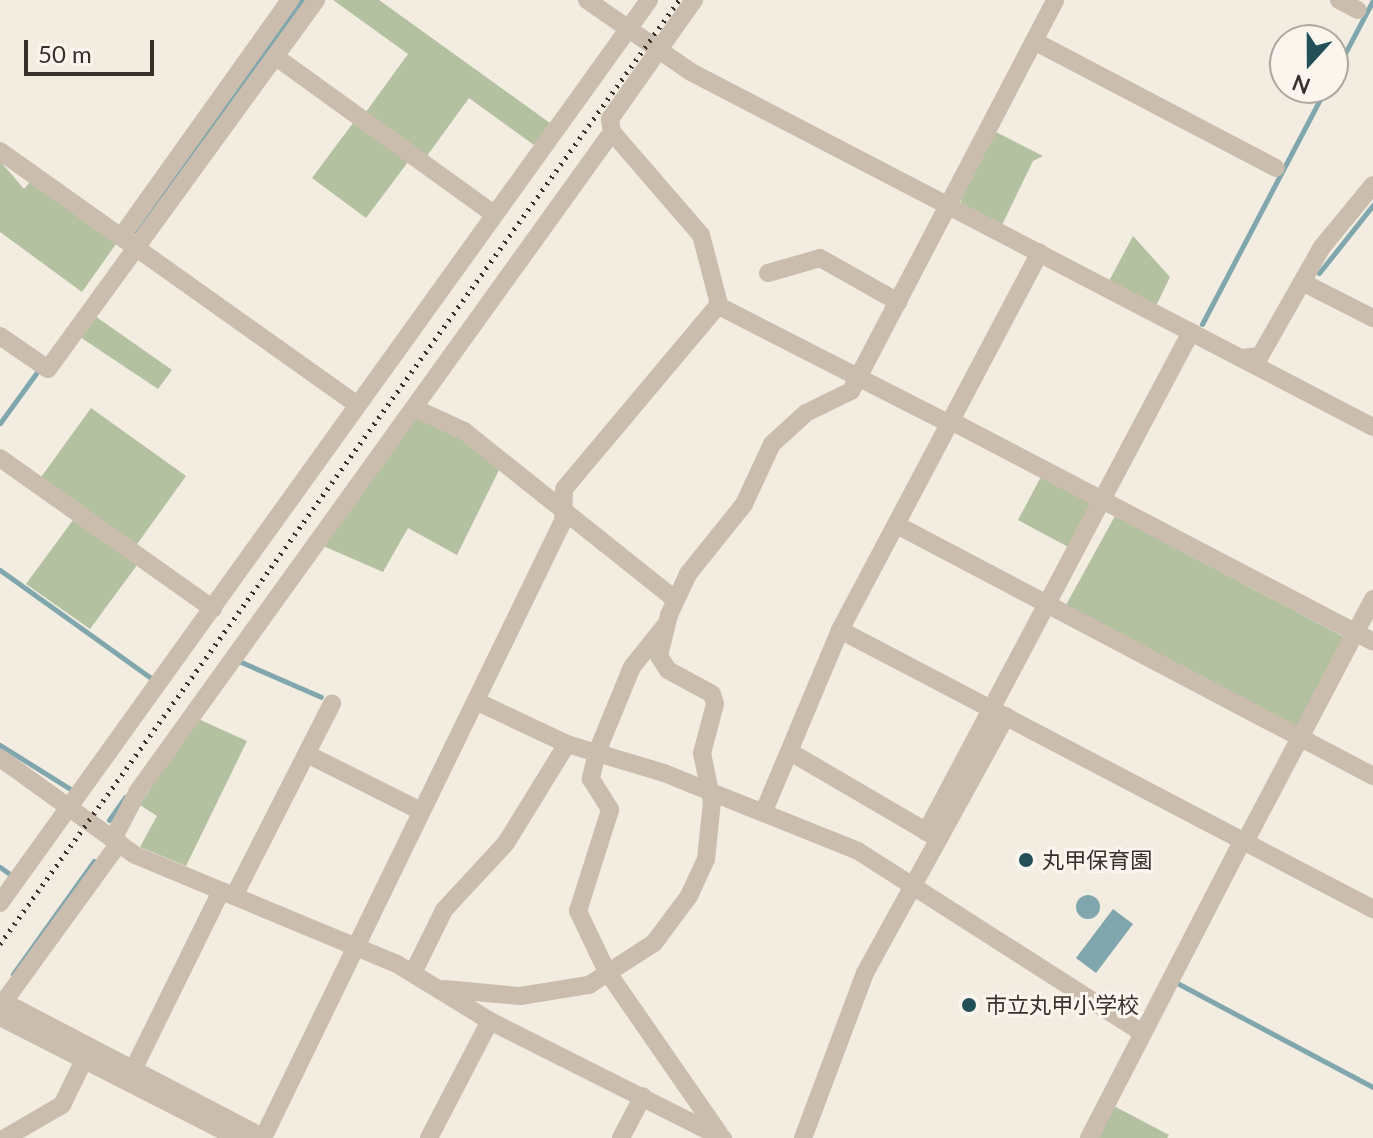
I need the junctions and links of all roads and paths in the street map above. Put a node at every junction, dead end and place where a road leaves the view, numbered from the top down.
1 (290, 0) edge
2 (316, 0) edge
3 (587, 0) edge
4 (649, 0) edge
5 (694, 0) edge
6 (1055, 0) edge
7 (1339, 0) edge
8 (1358, 10) dead end
9 (628, 29) junction
10 (1034, 41) junction
11 (658, 51) junction
12 (276, 57) junction
13 (612, 132) junction
14 (0, 151) edge
15 (1276, 168) dead end
16 (1373, 185) edge
17 (947, 205) junction
18 (494, 214) junction
19 (121, 237) junction
20 (138, 249) junction
21 (1040, 253) junction
22 (768, 273) dead end
23 (1302, 282) junction
24 (898, 302) junction
25 (717, 305) junction
26 (1373, 318) edge
27 (1191, 332) junction
28 (0, 336) edge
29 (1241, 358) junction
30 (858, 377) junction
31 (357, 405) junction
32 (414, 408) junction
33 (951, 422) junction
34 (1373, 427) edge
35 (0, 458) edge
36 (1103, 499) junction
37 (562, 510) junction
38 (897, 525) junction
39 (1373, 599) edge
40 (676, 600) junction
41 (1047, 604) junction
42 (213, 609) junction
43 (664, 627) junction
44 (840, 630) junction
45 (1355, 633) junction
46 (1373, 642) edge
47 (478, 702) junction
48 (332, 704) dead end
49 (999, 712) junction
50 (1300, 738) junction
51 (567, 744) junction
52 (597, 752) junction
53 (792, 753) junction
54 (307, 754) junction
55 (0, 758) edge
56 (1373, 776) edge
57 (708, 790) junction
58 (69, 807) junction
59 (421, 811) junction
60 (764, 811) junction
61 (934, 836) junction
62 (116, 841) junction
63 (1244, 841) junction
64 (914, 883) junction
65 (228, 894) junction
66 (0, 903) edge
67 (1373, 909) edge
68 (352, 946) junction
69 (413, 973) junction
70 (609, 976) junction
71 (444, 989) junction
72 (1, 1009) edge
73 (490, 1021) junction
74 (1141, 1032) junction
75 (84, 1060) junction
76 (133, 1070) junction
77 (643, 1096) junction
78 (722, 1136) edge
79 (5, 1138) edge
80 (237, 1138) edge
81 (263, 1138) edge
82 (429, 1138) edge
83 (621, 1138) edge
84 (803, 1138) edge
85 (1089, 1138) edge

1 - 19 street
2 - 12 street
3 - 9 street
4 - 9 street
5 - 11 street
6 - 10 street
7 - 8 street
9 - 11 street
9 - 18 street
10 - 15 street
10 - 17 street
11 - 13 street
11 - 17 street
12 - 18 street
12 - 20 street
13 - 25 street
13 - 32 street
14 - 19 street
16 - 23 street
17 - 21 street
17 - 24 street
18 - 31 street
19 - 20 street
20 - 28 street
20 - 31 street
21 - 27 street
21 - 33 street
22 - 24 street
23 - 26 street
23 - 29 street
24 - 30 street
25 - 30 street
25 - 37 street
27 - 29 street
27 - 36 street
29 - 34 street
30 - 33 street
30 - 40 street
31 - 42 street
32 - 37 street
32 - 62 street
33 - 36 street
33 - 38 street
35 - 42 street
36 - 41 street
36 - 45 street
37 - 40 street
37 - 47 street
38 - 41 street
38 - 44 street
39 - 45 street
40 - 43 street
41 - 49 street
41 - 50 street
42 - 58 street
43 - 52 street
43 - 57 street
44 - 49 street
44 - 53 street
45 - 46 street
45 - 50 street
47 - 51 street
47 - 59 street
48 - 54 street
49 - 61 street
49 - 63 street
50 - 56 street
50 - 63 street
51 - 52 street
51 - 69 street
52 - 57 street
52 - 70 street
53 - 60 street
53 - 61 street
54 - 59 street
54 - 65 street
55 - 58 street
57 - 60 street
57 - 70 street
58 - 62 street
58 - 66 street
59 - 68 street
60 - 64 street
61 - 64 street
62 - 65 street
62 - 72 street
63 - 67 street
63 - 74 street
64 - 74 street
64 - 84 street
65 - 68 street
65 - 76 street
68 - 69 street
68 - 81 street
69 - 71 street
70 - 71 street
70 - 78 street
71 - 73 street
72 - 75 street
72 - 76 street
73 - 77 street
73 - 82 street
74 - 85 street
75 - 79 street
75 - 80 street
76 - 81 street
77 - 78 street
77 - 83 street

